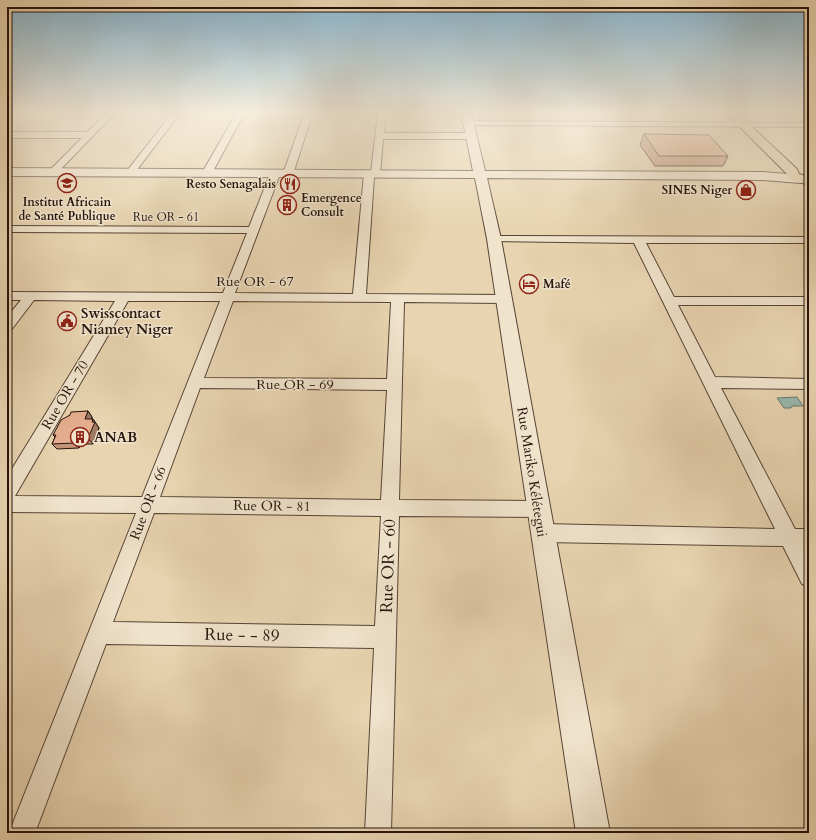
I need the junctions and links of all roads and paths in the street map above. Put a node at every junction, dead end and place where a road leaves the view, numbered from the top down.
1 (73, 151) edge
2 (147, 151) edge
3 (219, 151) edge
4 (292, 151) edge
5 (376, 151) edge
6 (475, 151) edge
7 (774, 151) edge
8 (7, 172) edge
9 (53, 172) junction
10 (130, 173) junction
11 (207, 173) junction
12 (282, 174) junction
13 (372, 174) junction
14 (480, 174) junction
15 (804, 177) edge
16 (7, 229) edge
17 (253, 230) junction
18 (494, 239) junction
19 (638, 239) junction
20 (809, 240) edge
21 (7, 296) edge
22 (31, 296) junction
23 (124, 297) junction
24 (227, 297) junction
25 (359, 298) junction
26 (398, 298) junction
27 (504, 299) junction
28 (669, 300) junction
29 (809, 302) edge
30 (7, 326) edge
31 (711, 382) junction
32 (194, 383) junction
33 (809, 384) edge
34 (395, 385) junction
35 (12, 475) edge
36 (7, 493) edge
37 (7, 504) edge
38 (148, 505) junction
39 (390, 507) junction
40 (538, 509) junction
41 (542, 533) junction
42 (789, 538) junction
43 (809, 538) edge
44 (809, 577) edge
45 (98, 633) junction
46 (385, 637) junction
47 (22, 833) edge
48 (378, 833) edge
49 (593, 833) edge

1 - 9 street
2 - 10 street
3 - 11 street
4 - 12 street, Rue OR - 66
5 - 13 street
6 - 14 street, Rue Mariko Kélétegui
7 - 15 main road
8 - 9 street
9 - 10 street
10 - 11 street
11 - 12 street
12 - 13 street
12 - 17 street, Rue OR - 66
13 - 14 street
13 - 25 street
14 - 15 street
14 - 18 street, Rue Mariko Kélétegui
16 - 17 street, Rue OR - 61
17 - 24 street, Rue OR - 66
18 - 19 street
18 - 27 street, Rue Mariko Kélétegui
19 - 20 street
19 - 28 street
21 - 22 street, Rue OR - 67
22 - 23 street, Rue OR - 67
22 - 30 street
23 - 24 street, Rue OR - 67
23 - 35 street, Rue OR - 70
24 - 25 street, Rue OR - 67
24 - 32 street, Rue OR - 66
25 - 26 street, Rue OR - 67
26 - 27 street, Rue OR - 67
26 - 34 street, Rue OR - 60
27 - 40 street, Rue Mariko Kélétegui
28 - 29 street
28 - 31 street
31 - 33 street
31 - 42 street
32 - 34 street, Rue OR - 69
32 - 38 street, Rue OR - 66
34 - 39 street, Rue OR - 60
35 - 36 street, Rue OR - 70
37 - 38 street, Rue OR - 81
38 - 39 street, Rue OR - 81
38 - 45 street, Rue OR - 66
39 - 40 street, Rue OR - 81
39 - 46 street, Rue OR - 60
40 - 41 street, Rue Mariko Kélétegui
41 - 42 street
41 - 49 street, Rue Mariko Kélétegui
42 - 43 street
42 - 44 street
45 - 46 street, Rue - - 89
45 - 47 street, Rue OR - 66
46 - 48 street, Rue OR - 60

